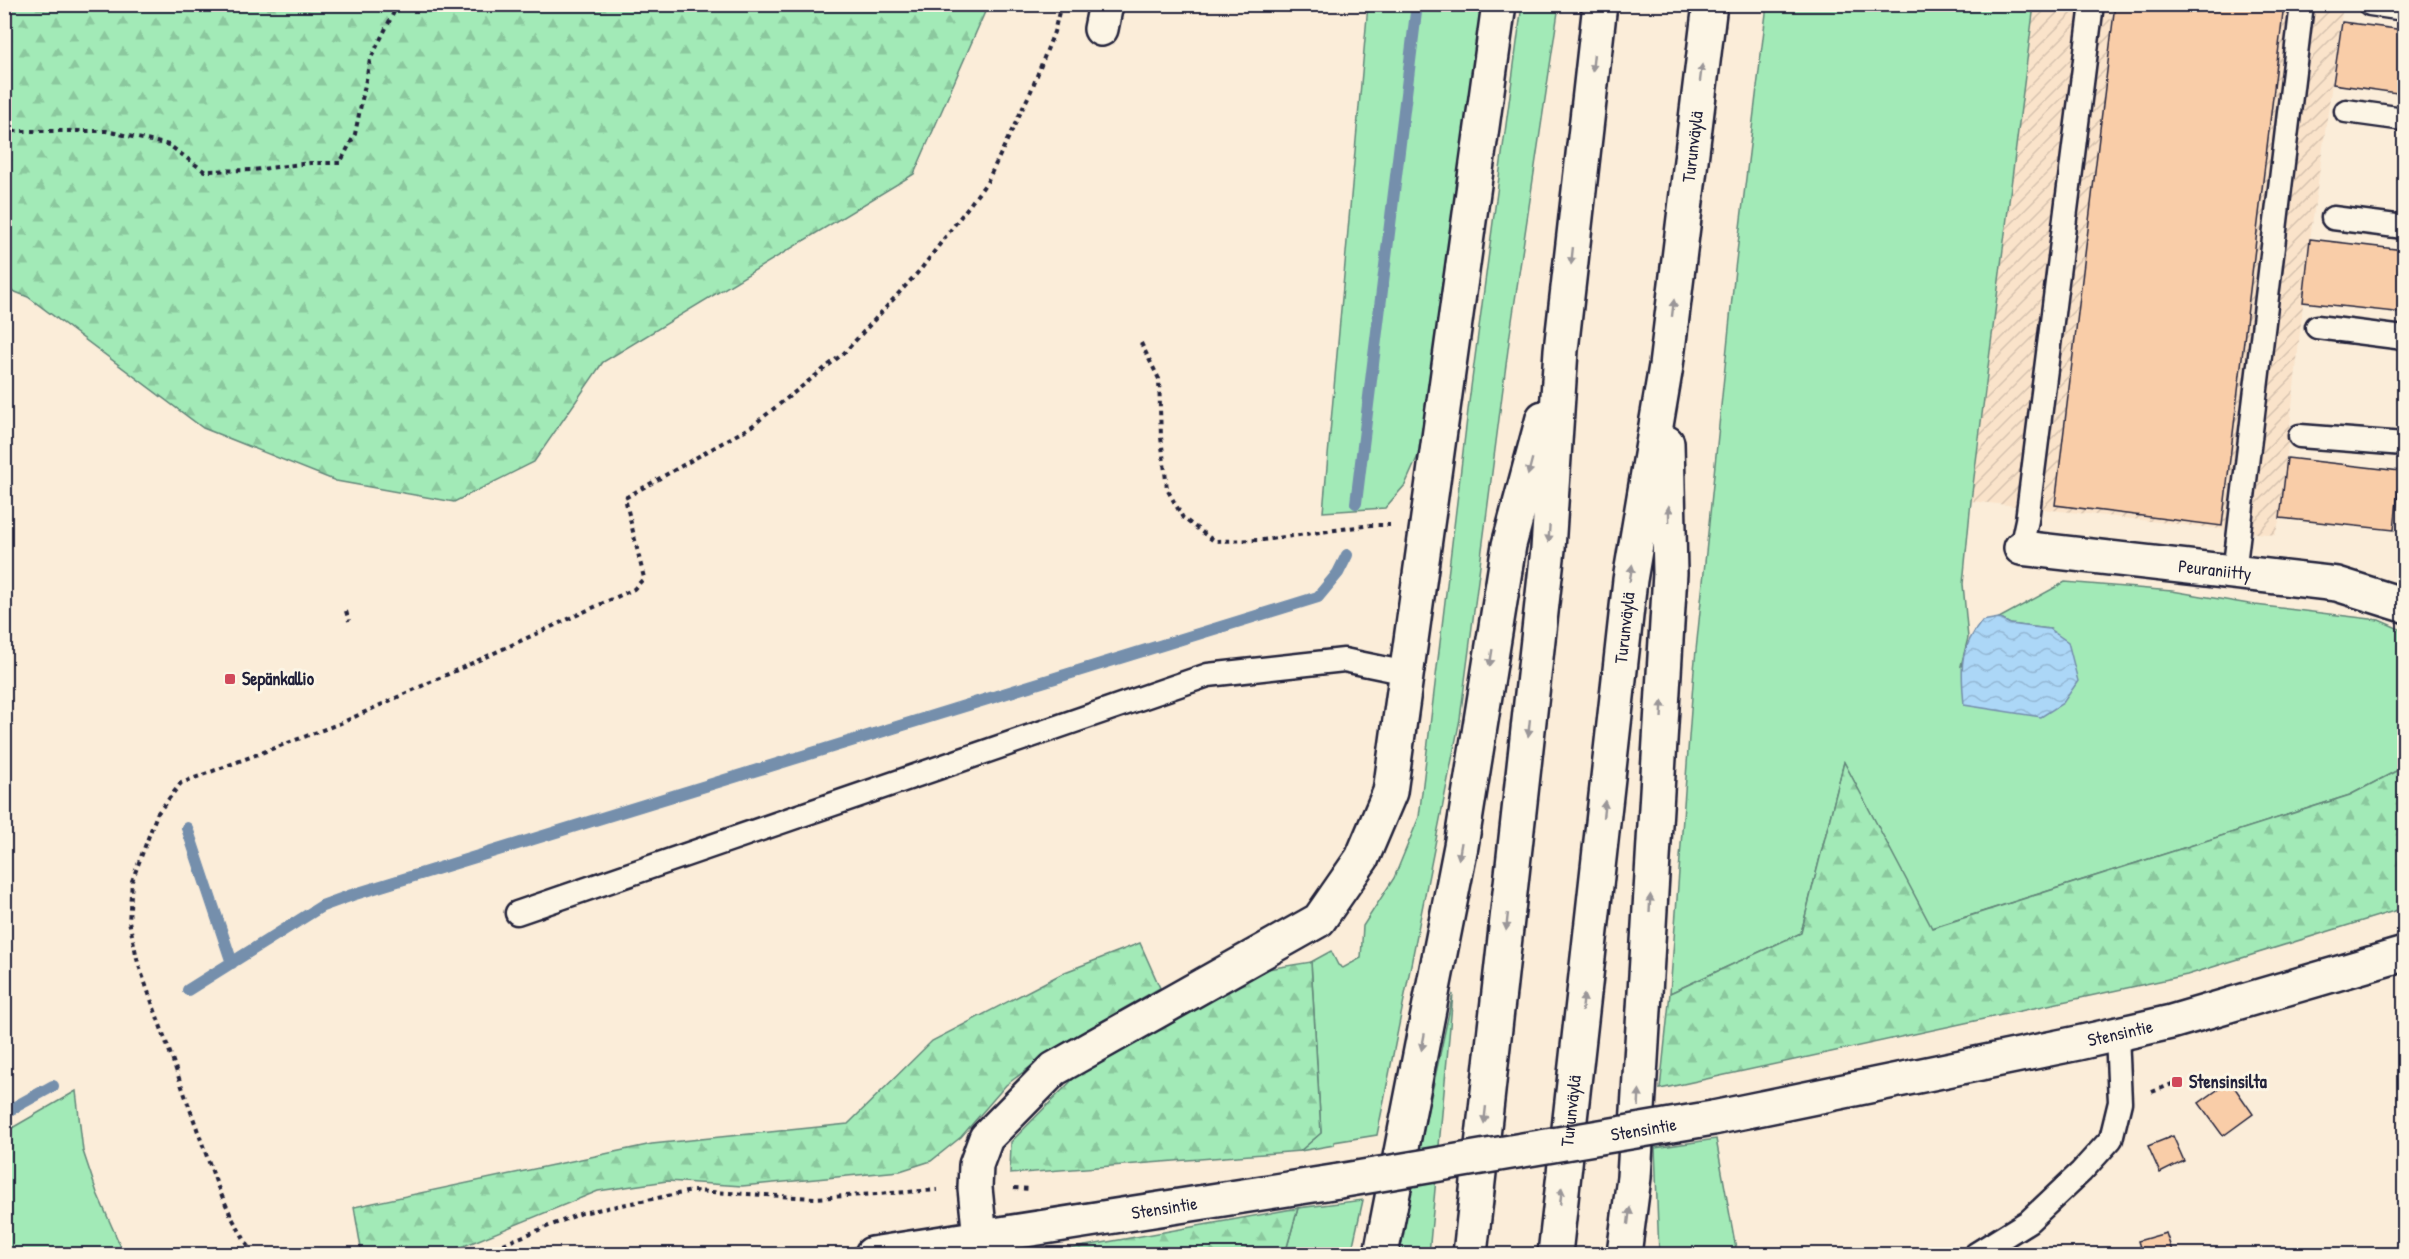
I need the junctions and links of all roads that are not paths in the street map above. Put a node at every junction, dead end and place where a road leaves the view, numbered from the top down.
1 (1499, 4) edge
2 (1600, 4) edge
3 (1710, 4) edge
4 (2092, 4) edge
5 (2302, 4) edge
6 (2370, 4) edge
7 (2404, 9) edge
8 (2346, 111) dead end
9 (2404, 119) edge
10 (2333, 218) dead end
11 (2404, 227) edge
12 (2317, 327) dead end
13 (2404, 338) edge
14 (1561, 350) junction
15 (1666, 366) junction
16 (2300, 436) dead end
17 (2404, 444) edge
18 (2021, 548) joint
19 (2234, 573) junction
20 (2403, 598) edge
21 (1407, 673) junction
22 (517, 913) dead end
23 (2404, 954) edge
24 (2117, 1035) junction
25 (980, 1238) junction
26 (872, 1254) edge
27 (1381, 1254) edge
28 (1470, 1254) edge
29 (1555, 1254) edge
30 (1624, 1254) edge
31 (1976, 1254) edge

1 - 21 main road
2 -> 14 main road
15 -> 3 main road, Turunväylä
4 - 18 lane
5 - 19 lane
6 - 7 lane
8 - 9 lane
10 - 11 lane
12 - 13 lane
14 -> 27 main road
14 -> 28 main road
29 -> 15 main road, Turunväylä
30 -> 15 main road
16 - 17 lane
18 - 19 main road, Peuraniitty
19 - 20 main road, Peuraniitty
21 - 22 lane
21 - 25 main road
23 - 24 main road, Stensintie
24 - 25 main road, Stensintie, bridge
24 - 31 lane
25 - 26 main road, Stensintie

